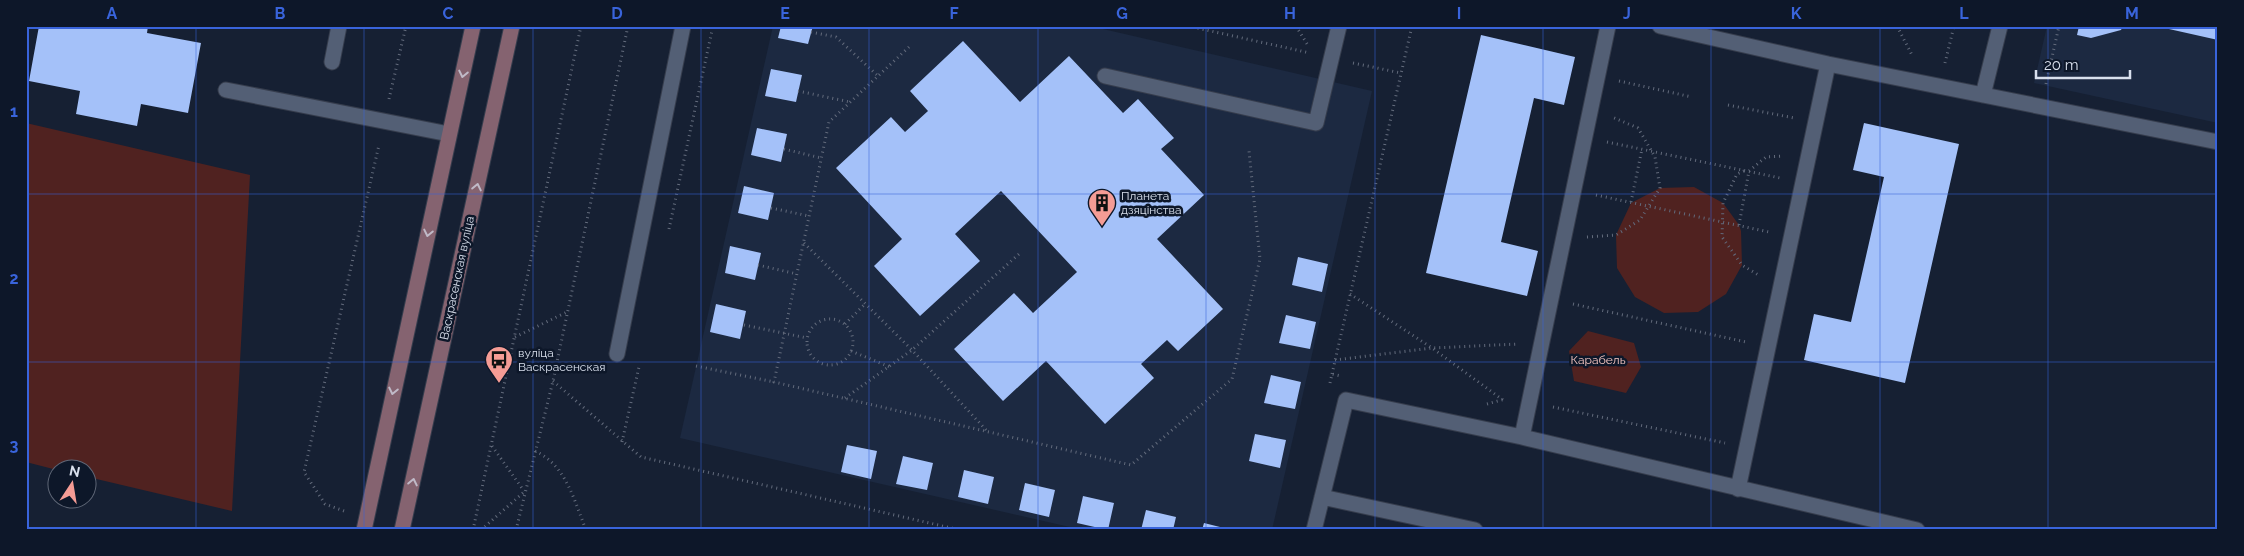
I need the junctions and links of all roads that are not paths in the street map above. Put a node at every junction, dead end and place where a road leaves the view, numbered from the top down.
1 (339, 26) edge
2 (473, 26) edge
3 (512, 26) edge
4 (683, 26) edge
5 (1339, 26) edge
6 (1608, 26) edge
7 (1660, 26) edge
8 (2000, 26) edge
9 (332, 62) dead end
10 (1828, 64) junction
11 (1105, 76) dead end
12 (226, 90) dead end
13 (1983, 95) junction
14 (449, 134) junction
15 (2218, 142) edge
16 (617, 354) dead end
17 (1522, 437) junction
18 (1738, 489) junction
19 (1322, 497) junction
20 (364, 524) edge
21 (402, 530) edge
22 (1314, 530) edge
23 (1475, 530) edge
24 (1917, 530) edge

1 - 9 lane
2 -> 14 main road
21 -> 3 main road, Васкрасенская вуліца
4 - 16 lane
5 - 11 lane
6 - 17 lane
7 - 10 lane
8 - 13 lane
10 - 13 lane
10 - 18 lane
12 - 14 lane
13 - 15 lane
14 -> 20 main road
17 - 18 lane
17 - 19 lane
18 - 24 lane
19 - 22 lane
19 - 23 lane

